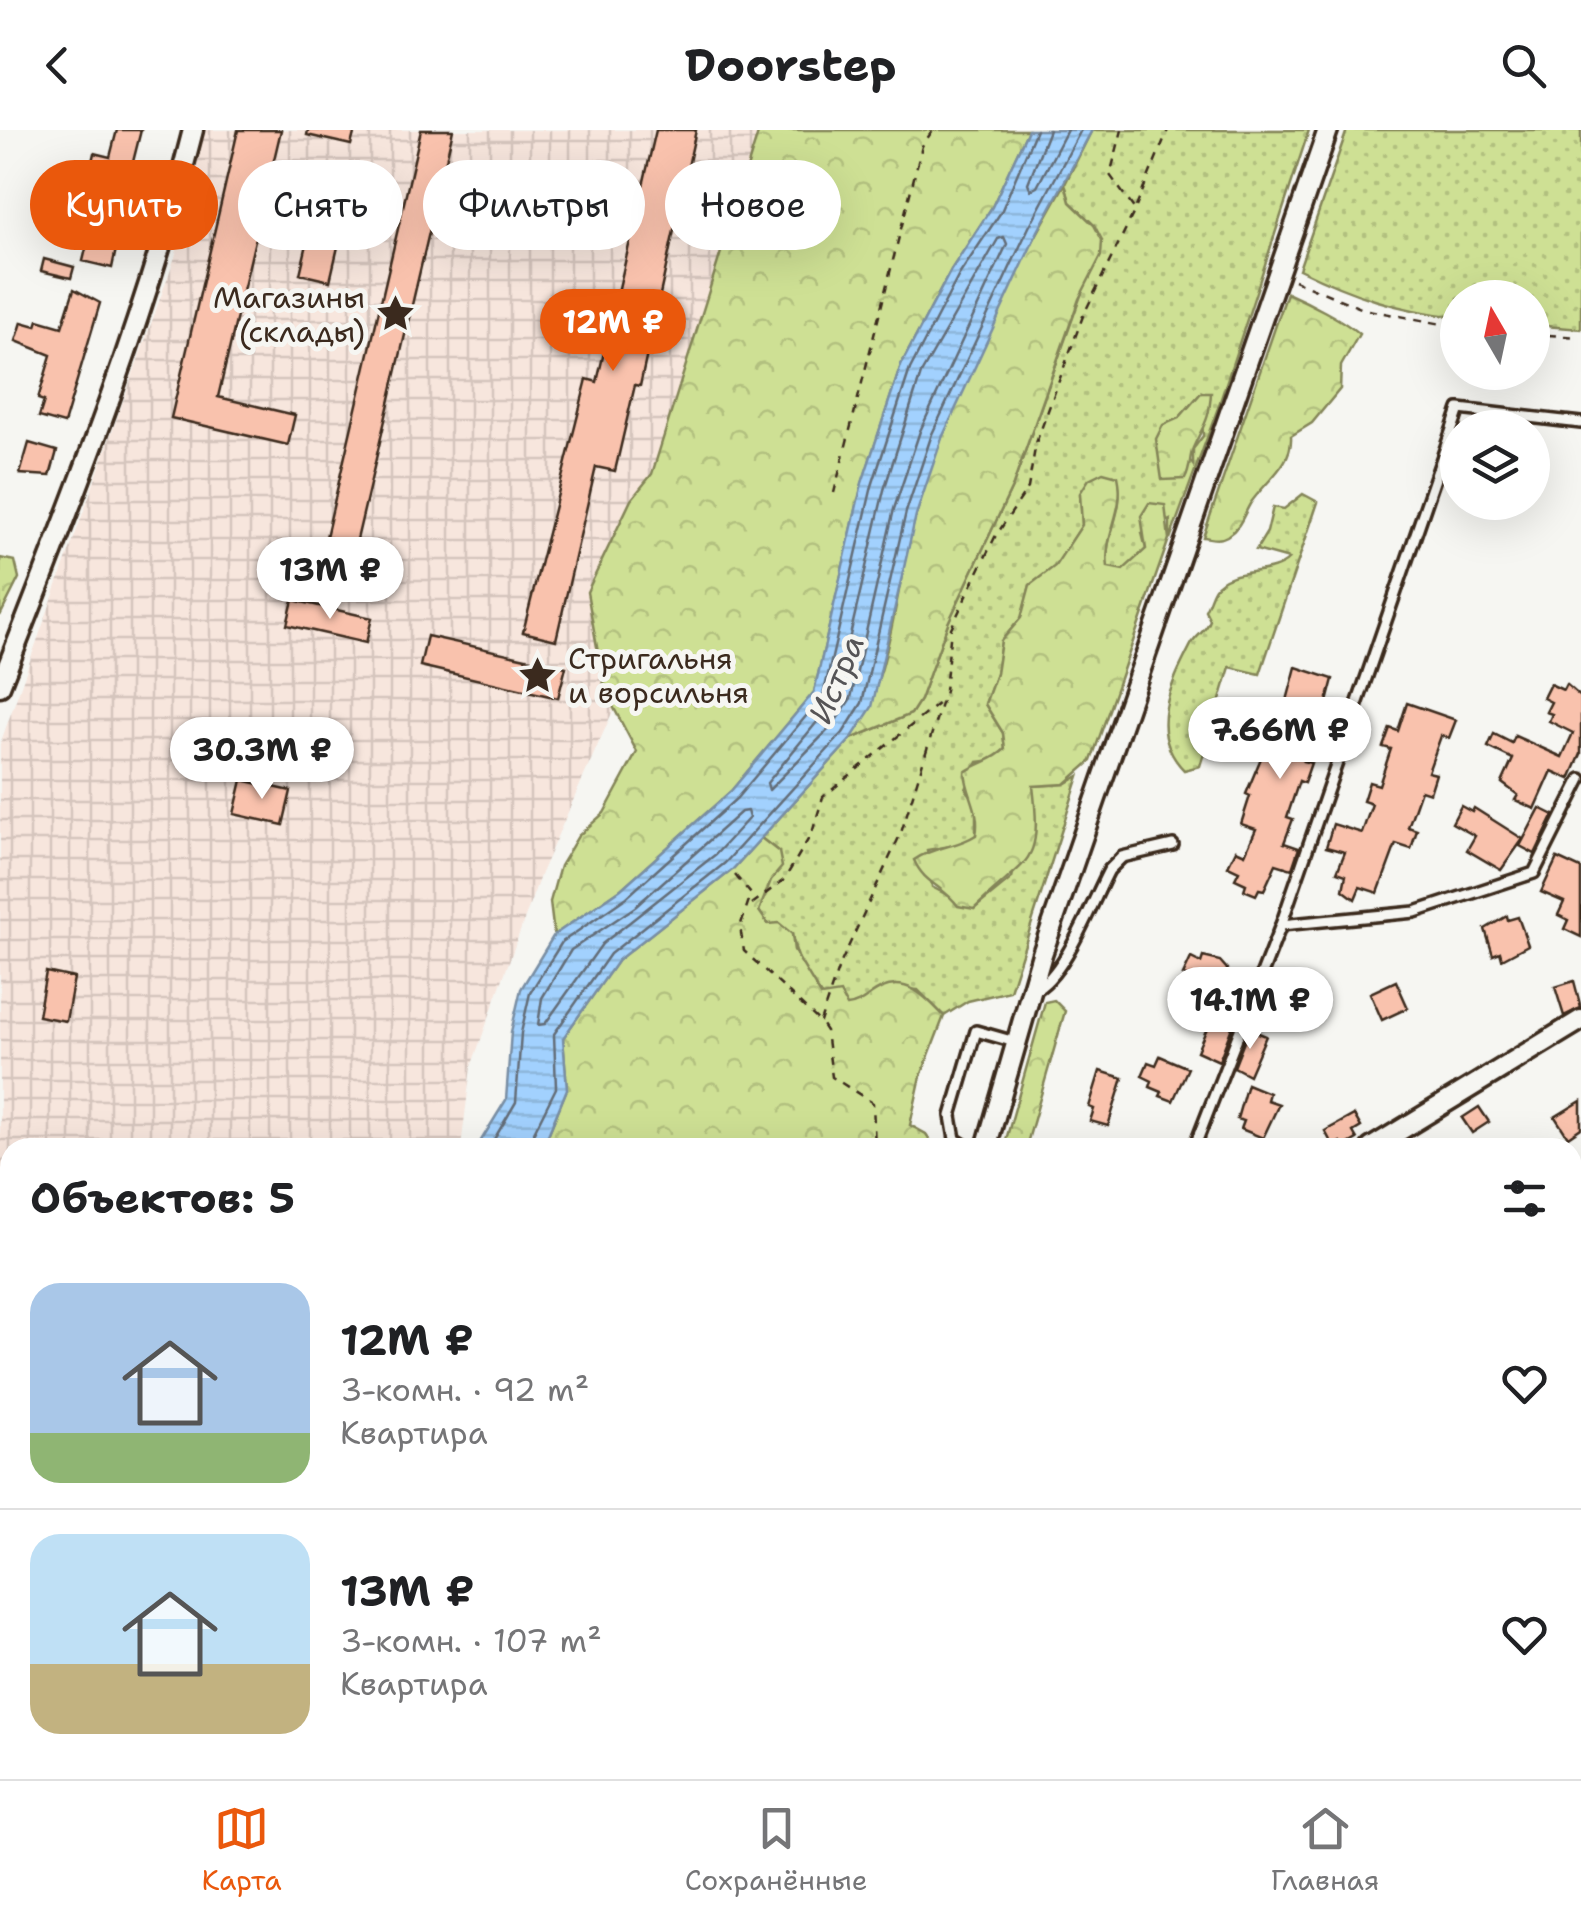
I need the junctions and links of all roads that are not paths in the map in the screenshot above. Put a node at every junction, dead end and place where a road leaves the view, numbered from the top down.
1 (193, 130) edge
2 (1328, 130) edge
3 (1581, 423) edge
4 (0, 686) edge
5 (1581, 779) edge
6 (1173, 845) dead end
7 (1280, 925) junction
8 (1030, 992) junction
9 (1581, 1020) edge
10 (1015, 1042) junction
11 (955, 1138) edge
12 (989, 1138) edge
13 (1198, 1138) edge
14 (1387, 1138) edge

1 - 4 street
2 - 8 street
3 - 7 lane
5 - 7 lane
6 - 8 lane
7 - 13 lane
8 - 10 street
9 - 14 street
10 - 11 lane
10 - 12 street

